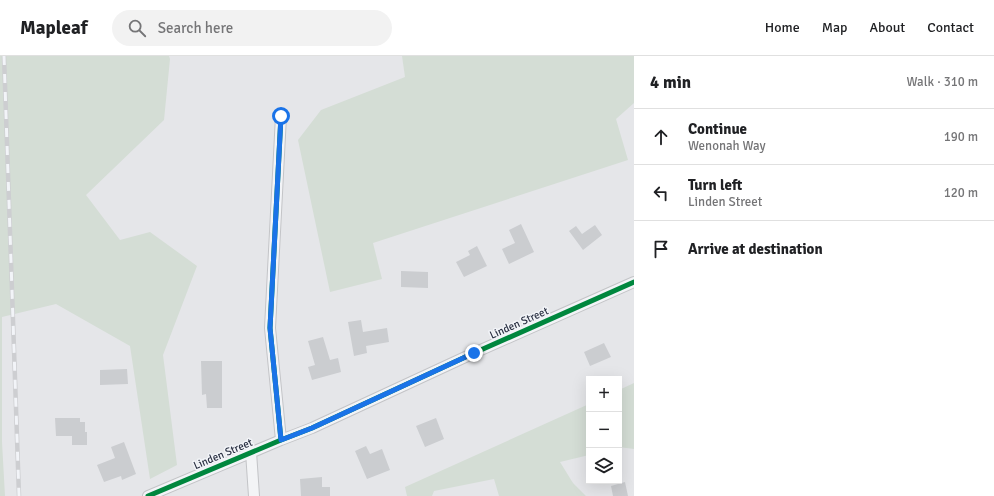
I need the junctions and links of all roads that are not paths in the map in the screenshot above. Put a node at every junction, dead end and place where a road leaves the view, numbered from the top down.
1 (281, 116) dead end
2 (634, 282) edge
3 (281, 440) junction
4 (251, 452) junction
5 (148, 496) edge
6 (254, 496) edge

1 - 3 street
2 - 3 street, Linden Street
3 - 4 street, Linden Street
4 - 5 street, Linden Street
4 - 6 street

